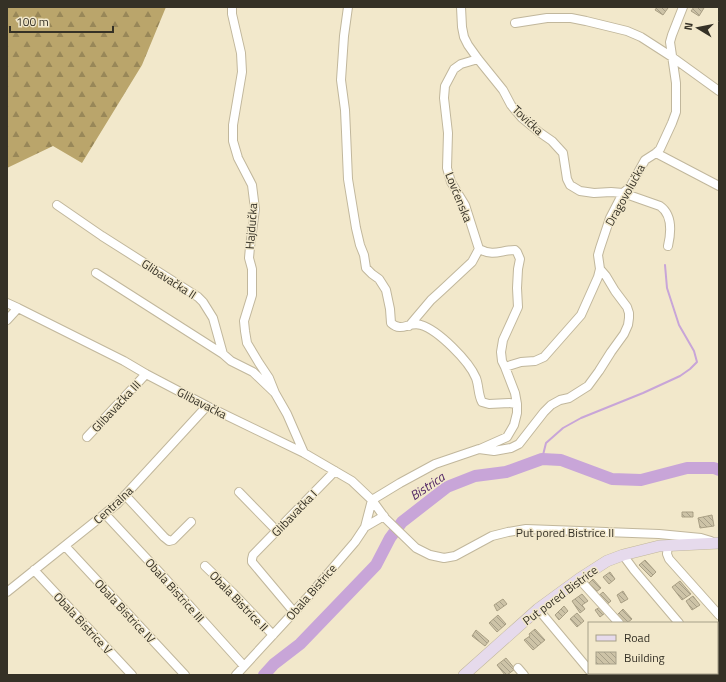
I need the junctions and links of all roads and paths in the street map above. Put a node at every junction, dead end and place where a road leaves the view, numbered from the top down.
1 (232, 7) edge
2 (348, 7) edge
3 (460, 7) edge
4 (680, 8) edge
5 (515, 23) dead end
6 (672, 57) junction
7 (478, 59) junction
8 (719, 91) edge
9 (656, 152) junction
10 (719, 186) edge
11 (623, 193) junction
12 (58, 206) dead end
13 (668, 246) dead end
14 (479, 249) junction
15 (600, 269) junction
16 (96, 273) dead end
17 (7, 303) edge
18 (18, 308) junction
19 (7, 320) edge
20 (409, 326) junction
21 (224, 354) junction
22 (505, 367) junction
23 (146, 374) junction
24 (275, 394) junction
25 (517, 404) junction
26 (207, 406) junction
27 (87, 437) dead end
28 (480, 449) junction
29 (304, 453) junction
30 (335, 471) junction
31 (239, 492) dead end
32 (125, 495) junction
33 (372, 500) junction
34 (105, 514) junction
35 (384, 517) junction
36 (191, 522) dead end
37 (365, 526) junction
38 (277, 531) junction
39 (659, 534) junction
40 (716, 543) edge
41 (65, 546) junction
42 (663, 546) junction
43 (623, 555) junction
44 (205, 566) dead end
45 (34, 570) junction
46 (579, 579) junction
47 (7, 592) edge
48 (538, 609) junction
49 (294, 612) junction
50 (719, 615) edge
51 (618, 622) edge
52 (679, 622) edge
53 (273, 635) junction
54 (244, 666) junction
55 (518, 668) dead end
56 (588, 669) edge
57 (132, 675) edge
58 (185, 675) edge
59 (236, 675) edge
60 (464, 675) edge
61 (524, 675) edge

1 - 24 street, Hajdučka
2 - 20 street
3 - 7 street, Tovićka
4 - 6 street, Dragovolučka
5 - 6 street
6 - 8 street
6 - 9 street, Dragovolučka
7 - 11 street, Tovićka
7 - 14 street, Lovćenska
9 - 10 street
9 - 11 street, Dragovolučka
11 - 13 street, Tovićka
11 - 15 street, Dragovolučka
12 - 21 street, Glibavačka II
14 - 20 street
14 - 22 street
15 - 22 street
15 - 28 street
16 - 21 street
17 - 18 street, Glibavačka
18 - 19 street
18 - 23 street, Glibavačka
20 - 25 street
21 - 24 street
22 - 25 street
23 - 26 street, Glibavačka
23 - 27 street, Glibavačka III
24 - 29 street
25 - 28 street
26 - 29 street, Glibavačka
26 - 32 street, Centralna
28 - 33 street
29 - 30 street, Glibavačka
30 - 33 street, Glibavačka
30 - 38 street, Glibavačka I
31 - 38 street
32 - 34 street, Centralna
32 - 36 street
33 - 35 street, Glibavačka
33 - 37 street, Obala Bistrice
34 - 41 street, Centralna
34 - 54 street, Obala Bistrice III
35 - 37 street
35 - 39 street, Put pored Bistrice II
37 - 49 street, Obala Bistrice
38 - 49 street, Glibavačka I
39 - 40 street, Put pored Bistrice II
39 - 42 street
40 - 42 street, Put pored Bistrice
41 - 45 street, Centralna
41 - 58 street, Obala Bistrice IV
42 - 43 street, Put pored Bistrice
42 - 50 street
43 - 46 street, Put pored Bistrice
43 - 52 street
44 - 53 street, Obala Bistrice II
45 - 47 street, Centralna
45 - 57 street, Obala Bistrice V
46 - 48 street, Put pored Bistrice
46 - 51 street
48 - 56 street
48 - 60 street, Put pored Bistrice
49 - 53 street, Obala Bistrice
53 - 54 street, Obala Bistrice
54 - 59 street, Obala Bistrice
55 - 61 street

